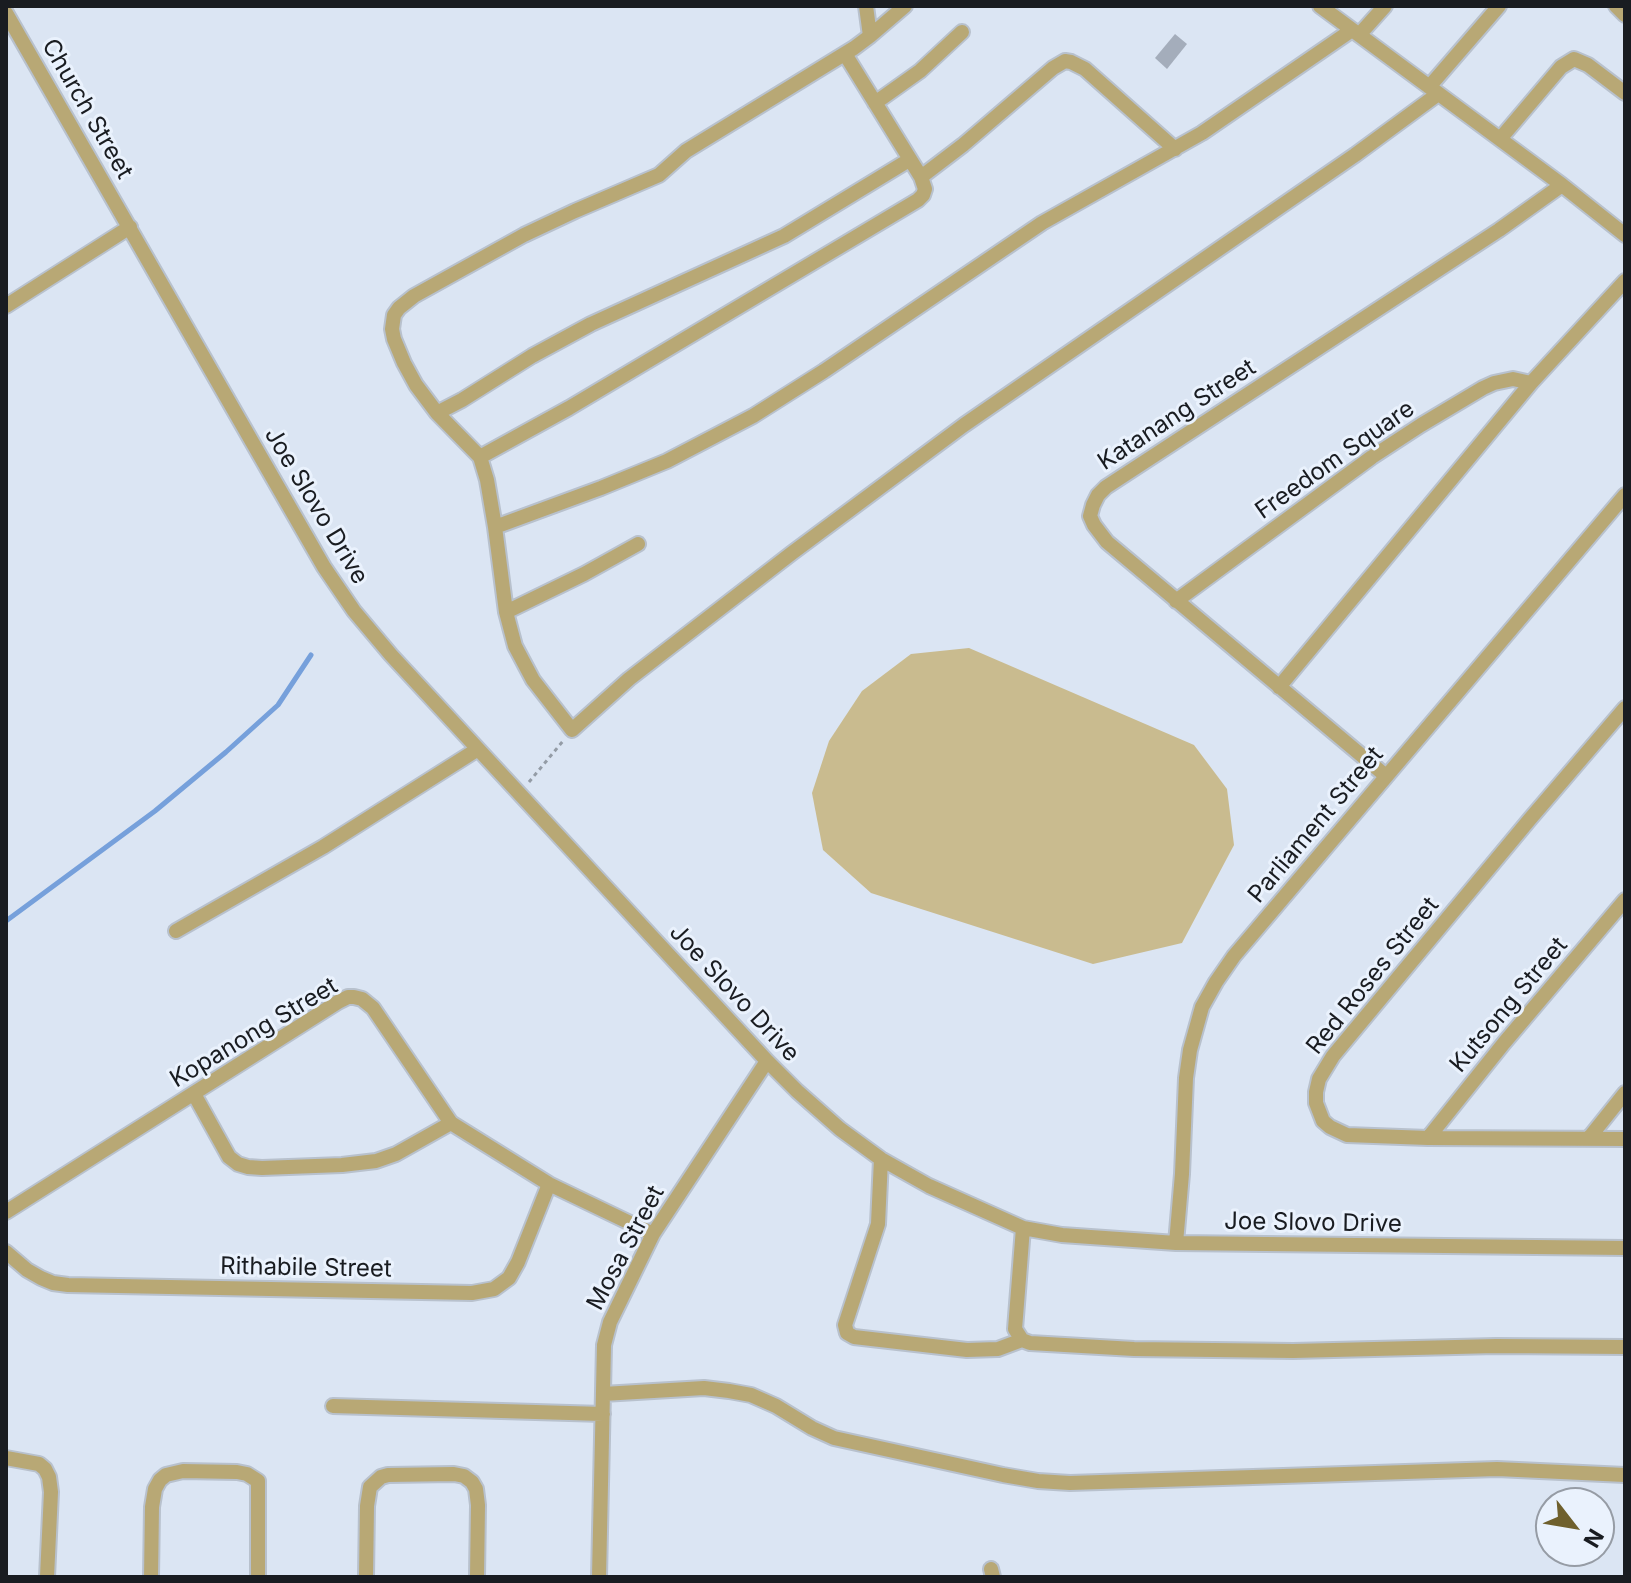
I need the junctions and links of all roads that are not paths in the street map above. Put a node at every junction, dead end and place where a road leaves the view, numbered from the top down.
1 (866, 6) edge
2 (905, 6) edge
3 (1320, 6) edge
4 (1385, 6) edge
5 (1499, 6) edge
6 (1616, 6) edge
7 (6, 13) edge
8 (1625, 15) edge
9 (962, 32) dead end
10 (1356, 33) junction
11 (870, 36) junction
12 (845, 54) junction
13 (1434, 90) junction
14 (1625, 93) edge
15 (875, 103) junction
16 (1500, 139) junction
17 (1175, 149) junction
18 (909, 160) junction
19 (921, 177) junction
20 (1562, 185) junction
21 (130, 227) junction
22 (1625, 235) edge
23 (1625, 281) edge
24 (6, 306) edge
25 (1531, 383) junction
26 (437, 413) junction
27 (480, 457) junction
28 (1625, 495) edge
29 (495, 527) junction
30 (638, 544) dead end
31 (1176, 601) junction
32 (506, 612) junction
33 (1279, 687) junction
34 (1625, 708) edge
35 (478, 749) junction
36 (1386, 776) junction
37 (1625, 900) edge
38 (176, 931) dead end
39 (767, 1061) junction
40 (1625, 1093) edge
41 (194, 1094) junction
42 (451, 1123) junction
43 (1428, 1138) junction
44 (1589, 1138) junction
45 (1625, 1139) edge
46 (881, 1159) junction
47 (549, 1184) junction
48 (6, 1212) edge
49 (1023, 1228) junction
50 (653, 1234) junction
51 (1176, 1243) junction
52 (1625, 1248) edge
53 (6, 1252) edge
54 (1022, 1340) junction
55 (1625, 1347) edge
56 (603, 1394) junction
57 (333, 1406) dead end
58 (603, 1414) junction
59 (6, 1458) edge
60 (1625, 1475) edge
61 (47, 1577) edge
62 (151, 1577) edge
63 (258, 1577) edge
64 (366, 1577) edge
65 (477, 1577) edge
66 (599, 1577) edge

1 - 11 street
2 - 11 street
3 - 10 street
4 - 10 street
5 - 13 street
6 - 8 street
7 - 21 street, Church Street
9 - 15 street
10 - 13 street
10 - 17 street
11 - 12 street
12 - 15 street
12 - 26 street
13 - 16 street
13 - 32 street
14 - 16 street
15 - 18 street
16 - 20 street
17 - 19 street
17 - 29 street
18 - 19 street
18 - 26 street
19 - 27 street
20 - 22 street
20 - 31 street, Katanang Street
21 - 24 street
21 - 35 street, Joe Slovo Drive
23 - 25 street
25 - 31 street, Freedom Square
25 - 33 street
26 - 27 street
27 - 29 street
28 - 36 street, Parliament Street
29 - 32 street
30 - 32 street
31 - 33 street, Katanang Street
33 - 36 street, Katanang Street
34 - 43 street, Red Roses Street
35 - 38 street
35 - 39 street, Joe Slovo Drive
36 - 51 street, Parliament Street
37 - 43 street, Kutsong Street
39 - 46 street, Joe Slovo Drive
39 - 50 street, Mosa Street
40 - 44 street
41 - 42 street
41 - 42 street, Kopanong Street
41 - 48 street, Kopanong Street
42 - 47 street, Kopanong Street
43 - 44 street, Red Roses Street
44 - 45 street, Red Roses Street
46 - 49 street, Joe Slovo Drive
46 - 54 street
47 - 50 street, Kopanong Street
47 - 53 street, Rithabile Street
49 - 51 street, Joe Slovo Drive
49 - 54 street
50 - 56 street, Mosa Street
51 - 52 street, Joe Slovo Drive
54 - 55 street
56 - 58 street, Mosa Street
56 - 60 street
57 - 58 street
58 - 66 street, Mosa Street
59 - 61 street
62 - 63 street
64 - 65 street

